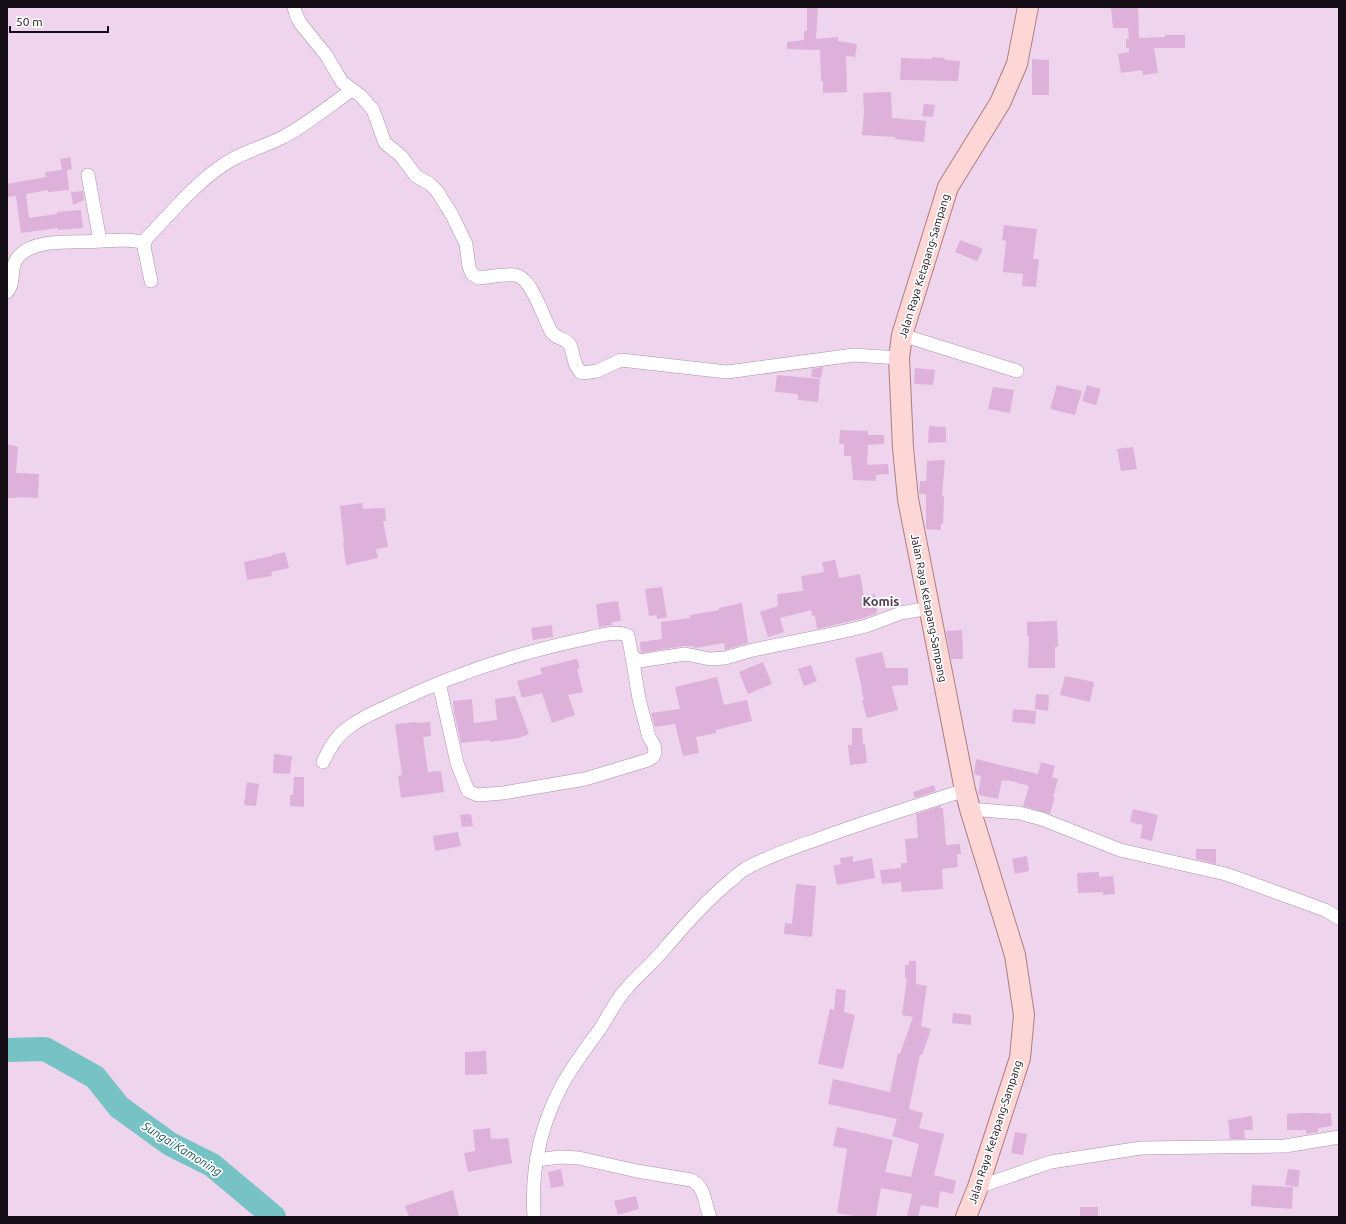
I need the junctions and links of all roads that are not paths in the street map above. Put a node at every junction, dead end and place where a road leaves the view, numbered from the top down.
1 (294, 7) edge
2 (1028, 7) edge
3 (352, 90) junction
4 (88, 175) dead end
5 (100, 241) junction
6 (145, 242) junction
7 (151, 281) dead end
8 (7, 292) edge
9 (902, 335) junction
10 (899, 358) junction
11 (1017, 371) dead end
12 (929, 608) junction
13 (632, 656) junction
14 (439, 683) junction
15 (323, 762) dead end
16 (965, 790) junction
17 (970, 809) junction
18 (1339, 918) edge
19 (1339, 1137) edge
20 (536, 1160) junction
21 (978, 1187) junction
22 (534, 1217) edge
23 (710, 1217) edge
24 (966, 1217) edge

1 - 3 street
2 - 9 main road, Jalan Raya Ketapang-Sampang
3 - 6 street
3 - 10 street
4 - 5 street
5 - 6 street
5 - 8 street
6 - 7 street
9 - 10 main road, Jalan Raya Ketapang-Sampang
9 - 11 street
10 - 12 main road, Jalan Raya Ketapang-Sampang
12 - 13 street
12 - 16 main road, Jalan Raya Ketapang-Sampang
13 - 14 street
13 - 14 street
14 - 15 street
16 - 17 main road, Jalan Raya Ketapang-Sampang
16 - 20 street
17 - 18 street
17 - 21 main road, Jalan Raya Ketapang-Sampang
19 - 21 street
20 - 22 street
20 - 23 street
21 - 24 main road, Jalan Raya Ketapang-Sampang

